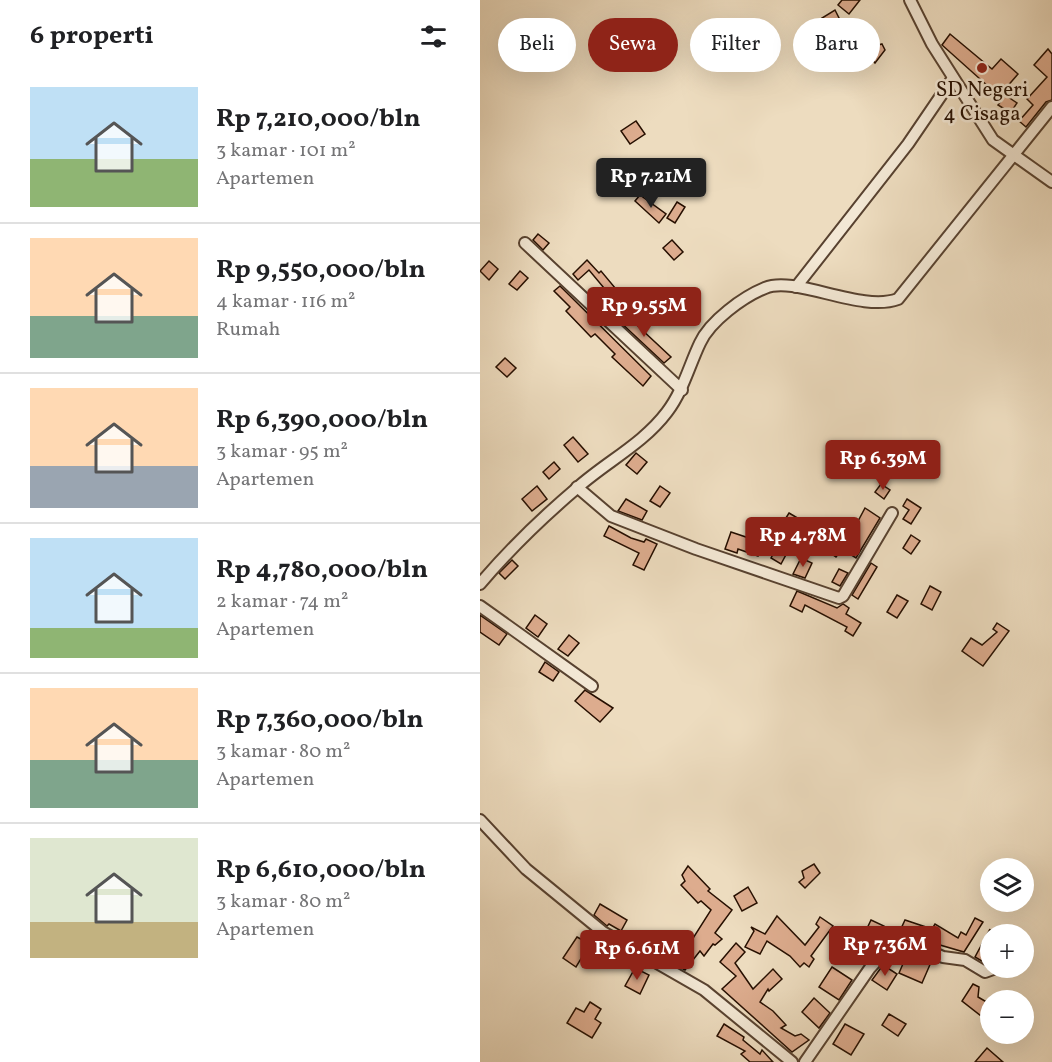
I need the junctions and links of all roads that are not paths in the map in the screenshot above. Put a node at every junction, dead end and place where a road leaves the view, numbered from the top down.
1 (910, 0) edge
2 (953, 78) junction
3 (1052, 107) edge
4 (1013, 155) junction
5 (1052, 182) edge
6 (525, 243) dead end
7 (796, 287) junction
8 (681, 390) junction
9 (577, 487) junction
10 (892, 513) dead end
11 (481, 578) edge
12 (480, 606) edge
13 (592, 686) dead end
14 (480, 820) edge
15 (980, 969) edge
16 (792, 1062) edge
17 (805, 1062) edge

1 - 2 street
2 - 4 street
2 - 7 street
3 - 4 street
4 - 5 street
4 - 7 street
6 - 8 street
7 - 8 street
8 - 9 street
9 - 10 street
9 - 11 street
12 - 13 street
14 - 16 street
15 - 17 street

